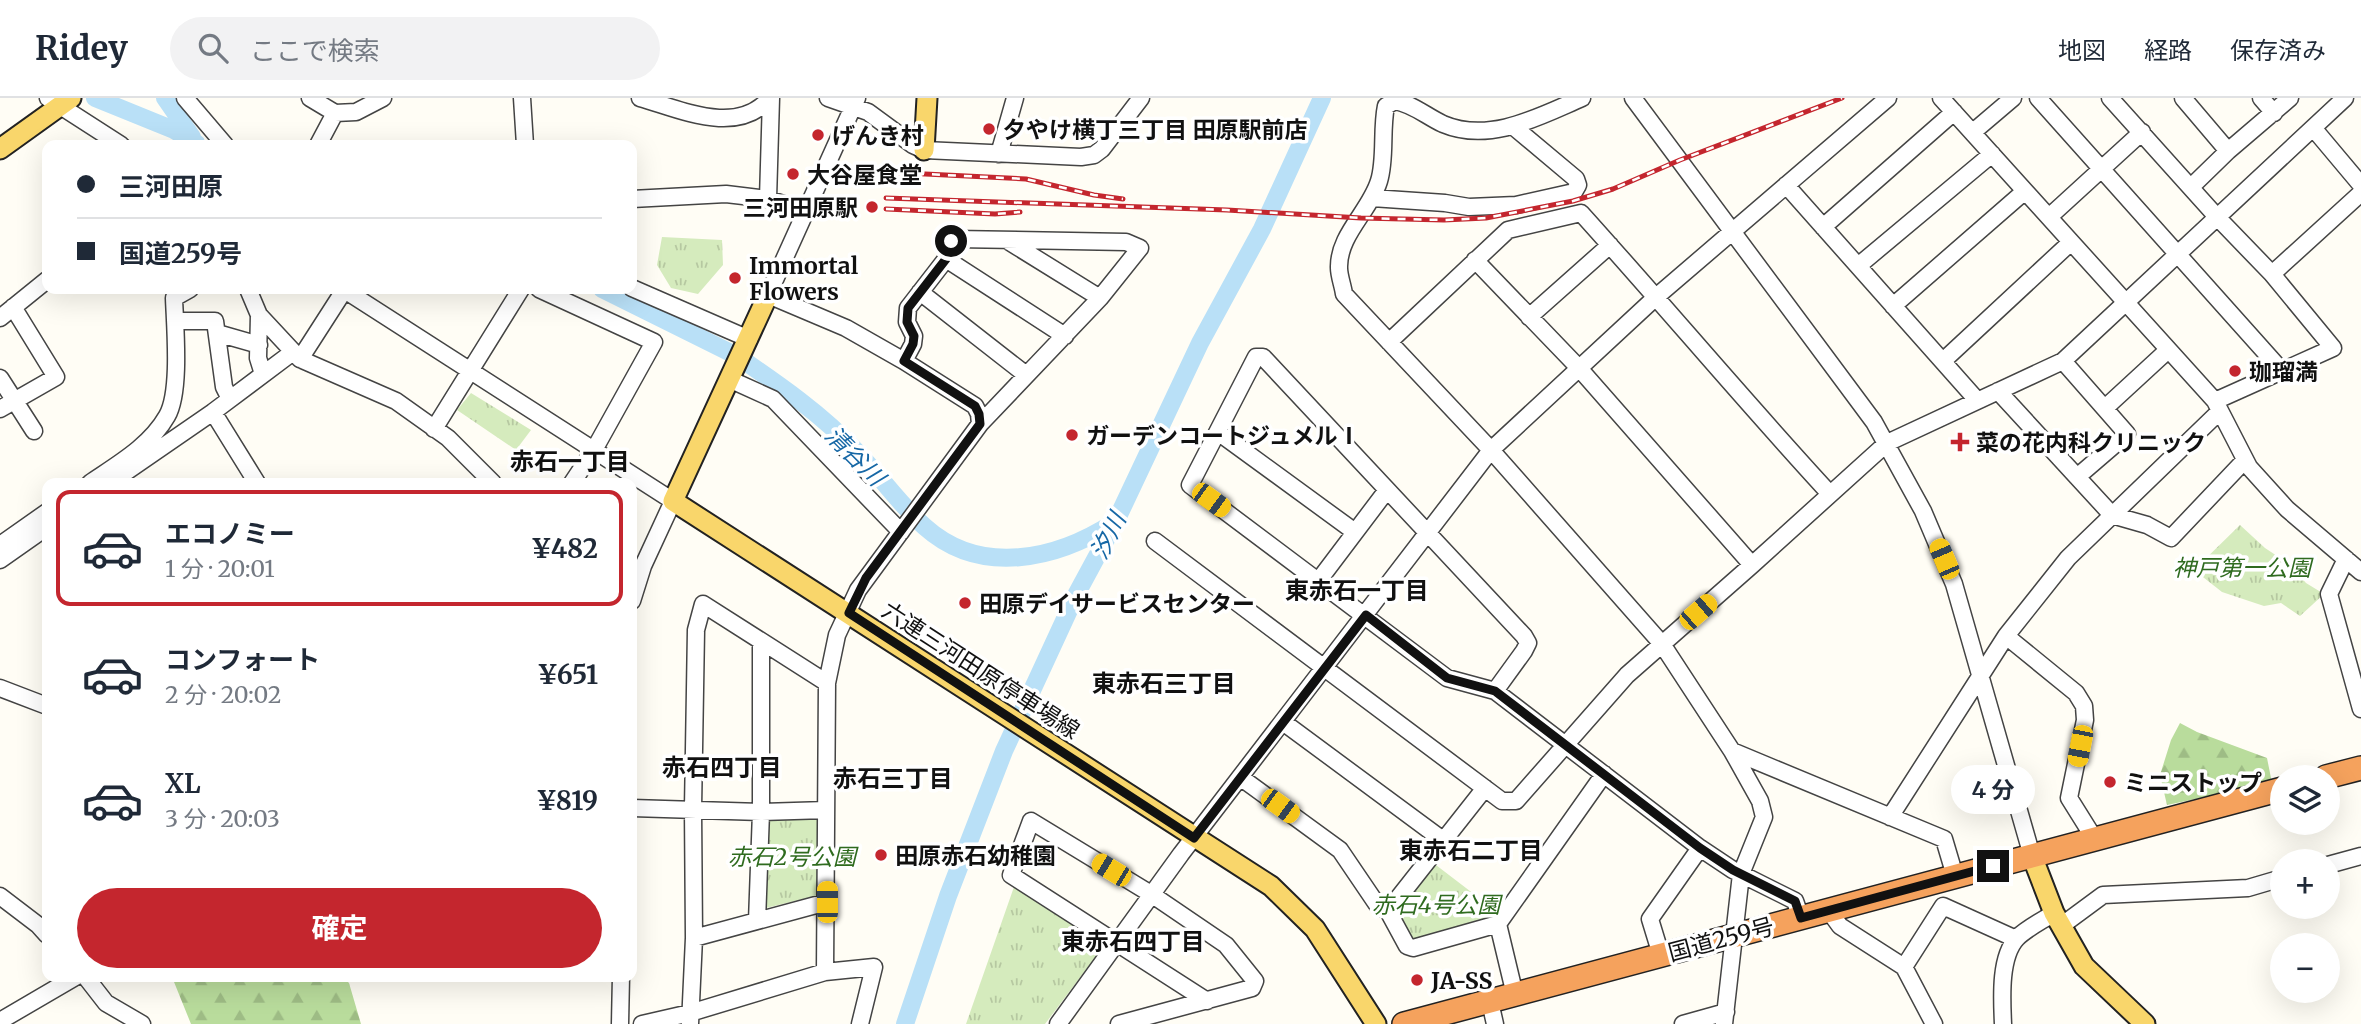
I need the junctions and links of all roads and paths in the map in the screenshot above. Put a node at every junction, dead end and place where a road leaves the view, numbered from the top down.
1 (185, 98) edge
2 (310, 98) edge
3 (383, 98) edge
4 (522, 98) edge
5 (640, 98) edge
6 (771, 98) edge
7 (828, 98) edge
8 (927, 98) edge
9 (1015, 98) edge
10 (1582, 98) edge
11 (1633, 98) edge
12 (1888, 98) edge
13 (1941, 98) edge
14 (2013, 98) edge
15 (2038, 98) edge
16 (2110, 98) edge
17 (2183, 98) edge
18 (2261, 98) edge
19 (2290, 98) edge
20 (1137, 99) edge
21 (2340, 100) edge
22 (60, 101) edge
23 (856, 102) edge
24 (1954, 112) junction
25 (335, 113) junction
26 (2274, 113) junction
27 (1514, 127) junction
28 (2314, 129) junction
29 (1973, 132) junction
30 (2142, 132) junction
31 (114, 140) edge
32 (221, 140) edge
33 (321, 140) edge
34 (525, 140) edge
35 (0, 149) edge
36 (925, 150) junction
37 (2228, 151) junction
38 (999, 154) junction
39 (1992, 154) junction
40 (2102, 168) junction
41 (1786, 185) junction
42 (2361, 185) edge
43 (2191, 187) junction
44 (2025, 191) junction
45 (2361, 193) edge
46 (1372, 198) junction
47 (768, 199) junction
48 (637, 200) edge
49 (805, 211) junction
50 (2049, 217) junction
51 (2217, 218) junction
52 (1823, 227) junction
53 (1731, 231) junction
54 (1006, 240) junction
55 (2070, 243) junction
56 (1610, 245) junction
57 (2177, 253) junction
58 (946, 259) junction
59 (1475, 260) junction
60 (1858, 266) junction
61 (2272, 274) junction
62 (42, 284) edge
63 (637, 290) edge
64 (920, 292) junction
65 (181, 294) edge
66 (250, 294) edge
67 (340, 294) edge
68 (352, 294) edge
69 (518, 294) edge
70 (550, 294) edge
71 (768, 295) junction
72 (1656, 297) junction
73 (1100, 298) junction
74 (2124, 303) junction
75 (1893, 306) junction
76 (13, 307) junction
77 (259, 315) junction
78 (1529, 317) junction
79 (0, 318) edge
80 (175, 321) junction
81 (217, 333) junction
82 (1065, 336) junction
83 (747, 342) junction
84 (1390, 342) junction
85 (258, 345) junction
86 (2168, 350) junction
87 (297, 355) junction
88 (904, 361) junction
89 (1943, 362) junction
90 (2063, 362) junction
91 (1578, 367) junction
92 (470, 371) junction
93 (2282, 371) junction
94 (263, 374) junction
95 (1025, 374) junction
96 (730, 377) junction
97 (0, 378) edge
98 (1998, 391) junction
99 (230, 399) junction
100 (1976, 399) junction
101 (15, 400) junction
102 (2217, 406) junction
103 (2105, 408) junction
104 (0, 409) edge
105 (213, 412) junction
106 (980, 424) junction
107 (433, 429) junction
108 (34, 431) dead end
109 (1218, 432) junction
110 (1887, 443) junction
111 (594, 450) junction
112 (1491, 450) junction
113 (2245, 460) junction
114 (2077, 477) junction
115 (97, 478) edge
116 (117, 478) edge
117 (254, 478) edge
118 (489, 478) edge
119 (575, 478) edge
120 (1387, 490) junction
121 (1830, 494) junction
122 (673, 501) junction
123 (2112, 515) junction
124 (42, 516) edge
125 (42, 531) edge
126 (901, 532) junction
127 (1355, 532) junction
128 (1427, 535) junction
129 (1155, 541) dead end
130 (0, 545) edge
131 (2346, 559) junction
132 (0, 560) edge
133 (1752, 565) junction
134 (2361, 572) edge
135 (1319, 580) junction
136 (637, 585) edge
137 (849, 613) junction
138 (1366, 615) junction
139 (2006, 636) junction
140 (761, 641) junction
141 (1662, 643) junction
142 (1324, 668) junction
143 (1980, 674) junction
144 (827, 683) junction
145 (0, 688) edge
146 (1495, 691) junction
147 (42, 704) edge
148 (2361, 709) edge
149 (1283, 722) junction
150 (1566, 744) junction
151 (1732, 751) junction
152 (2361, 768) edge
153 (2340, 773) edge
154 (1604, 774) junction
155 (1240, 777) junction
156 (1485, 788) junction
157 (2270, 792) edge
158 (637, 808) edge
159 (692, 809) junction
160 (826, 810) junction
161 (761, 812) junction
162 (1890, 817) junction
163 (1194, 838) junction
164 (2094, 838) junction
165 (1444, 841) junction
166 (1700, 848) junction
167 (2032, 856) junction
168 (2361, 856) edge
169 (2340, 862) edge
170 (1741, 874) junction
171 (1955, 876) junction
172 (2270, 882) edge
173 (1152, 894) junction
174 (0, 896) edge
175 (827, 902) junction
176 (1388, 911) junction
177 (1829, 911) junction
178 (1801, 918) junction
179 (2057, 919) junction
180 (757, 921) junction
181 (1498, 924) junction
182 (42, 929) edge
183 (1736, 936) junction
184 (694, 938) junction
185 (2016, 939) junction
186 (1118, 942) junction
187 (1661, 954) junction
188 (1904, 967) junction
189 (825, 972) junction
190 (67, 982) edge
191 (90, 982) edge
192 (621, 982) edge
193 (1516, 995) junction
194 (1208, 1001) junction
195 (1492, 1013) edge
196 (1725, 1018) edge
197 (690, 1019) edge
198 (0, 1021) edge
199 (142, 1024) edge
200 (620, 1024) edge
201 (642, 1024) edge
202 (860, 1024) edge
203 (1058, 1024) edge
204 (1119, 1024) edge
205 (1376, 1024) edge
206 (1404, 1024) edge
207 (1684, 1024) edge
208 (1934, 1024) edge
209 (2003, 1024) edge
210 (2145, 1024) edge

1 - 32 street
2 - 25 street
3 - 25 street
4 - 34 street
5 - 6 street
6 - 47 street
7 - 23 street
8 - 36 main road
9 - 38 street
10 - 27 street
11 - 53 street
12 - 41 street
13 - 24 street
14 - 29 street
15 - 40 street
16 - 30 street
17 - 37 street
18 - 26 street
19 - 26 street
20 - 38 street
21 - 28 street
22 - 31 street
22 - 35 main road
23 - 36 street
23 - 49 street
24 - 29 street
24 - 52 street
25 - 33 street
26 - 37 street
27 - 46 street
27 - 46 street
28 - 42 street
28 - 51 street
29 - 39 street
30 - 40 street
30 - 43 street
36 - 38 street
37 - 43 street
39 - 44 street
39 - 60 street
40 - 50 street
40 - 57 street
41 - 52 street
41 - 53 street
43 - 51 street
44 - 50 street
44 - 75 street
45 - 61 street
46 - 84 street
47 - 48 street
47 - 49 street
49 - 71 street
50 - 55 street
51 - 57 street
51 - 61 street
52 - 60 street
53 - 72 street
53 - 110 street
54 - 58 street
54 - 73 street
54 - 73 street
55 - 74 street
55 - 89 street
56 - 59 street
56 - 72 street
56 - 78 street
57 - 74 street
57 - 93 street
58 - 64 street
58 - 82 street
59 - 78 street
59 - 84 street
60 - 75 street
61 - 93 street
62 - 76 street
63 - 83 street
64 - 88 street
64 - 95 street
65 - 80 street
66 - 77 street
67 - 87 street
68 - 92 street
69 - 92 street
70 - 111 street
71 - 83 main road
71 - 88 street
72 - 91 street
72 - 121 street
73 - 82 street
74 - 86 street
74 - 90 street
75 - 89 street
76 - 79 street
76 - 101 street
77 - 85 street
77 - 87 street
78 - 91 street
80 - 81 street
80 - 115 street
81 - 85 street
81 - 99 street
82 - 95 street
83 - 96 main road
84 - 112 street
85 - 94 street
86 - 102 street
86 - 103 street
87 - 94 street
87 - 107 street
88 - 106 street
89 - 100 street
90 - 98 street
90 - 103 street
91 - 112 street
91 - 133 street
92 - 107 street
92 - 111 street
93 - 102 street
94 - 99 street
95 - 106 street
96 - 122 main road
96 - 126 street
97 - 101 street
98 - 100 street
98 - 114 street
99 - 105 street
100 - 110 street
101 - 104 street
101 - 108 street
102 - 113 street
102 - 123 street
103 - 114 street
105 - 116 street
105 - 117 street
106 - 126 street
107 - 118 street
109 - 120 street
109 - 127 street
109 - 135 street
110 - 121 street
110 - 143 street
111 - 119 street
111 - 122 street
112 - 128 street
112 - 141 street
113 - 123 street
113 - 131 street
114 - 123 street
120 - 127 street
120 - 128 street
121 - 133 street
122 - 136 street
122 - 137 main road, 六連三河田原停車場線
123 - 139 street
124 - 130 street
125 - 132 street
126 - 137 street
127 - 135 street
128 - 138 street
128 - 146 street
129 - 142 street
131 - 134 street
131 - 148 street
133 - 141 street
135 - 138 street
137 - 144 street
137 - 163 main road, 六連三河田原停車場線
138 - 142 street
138 - 146 street
139 - 143 street
139 - 164 street
140 - 144 street
140 - 159 street
140 - 161 street
141 - 150 street
141 - 151 street
142 - 149 street
142 - 156 street
143 - 162 street
143 - 167 street
144 - 160 street
145 - 147 street
146 - 150 street
149 - 155 street
149 - 165 street
150 - 154 street
150 - 156 street
151 - 162 street
151 - 170 street
152 - 153 highway
154 - 166 street
154 - 181 street
155 - 163 street
155 - 176 street
156 - 165 street
157 - 164 highway, 国道259号
158 - 159 street
159 - 161 street
159 - 184 street
160 - 161 street
160 - 175 street
161 - 180 street
162 - 171 street
163 - 173 street
163 - 205 main road, 六連三河田原停車場線
164 - 167 highway, 国道259号
165 - 176 street
166 - 170 street
166 - 187 street
167 - 171 highway, 国道259号
167 - 179 main road
168 - 169 street
170 - 178 street
170 - 183 street
171 - 177 highway, 国道259号
172 - 179 street
173 - 186 street
173 - 186 street
173 - 194 street
174 - 182 street
175 - 180 street
175 - 189 street
176 - 181 street
177 - 178 highway, 国道259号
177 - 188 street
178 - 183 highway, 国道259号
179 - 185 street
179 - 210 main road
180 - 184 street
181 - 193 street
183 - 187 highway, 国道259号
183 - 196 street
184 - 197 street
185 - 188 street
185 - 209 street
186 - 194 street
186 - 203 street
187 - 193 highway, 国道259号
188 - 208 street
189 - 197 street
189 - 202 street
190 - 198 street
191 - 199 street
192 - 200 street
193 - 195 highway, 国道259号
194 - 204 street
195 - 206 highway, 国道259号
196 - 207 street
197 - 201 street

